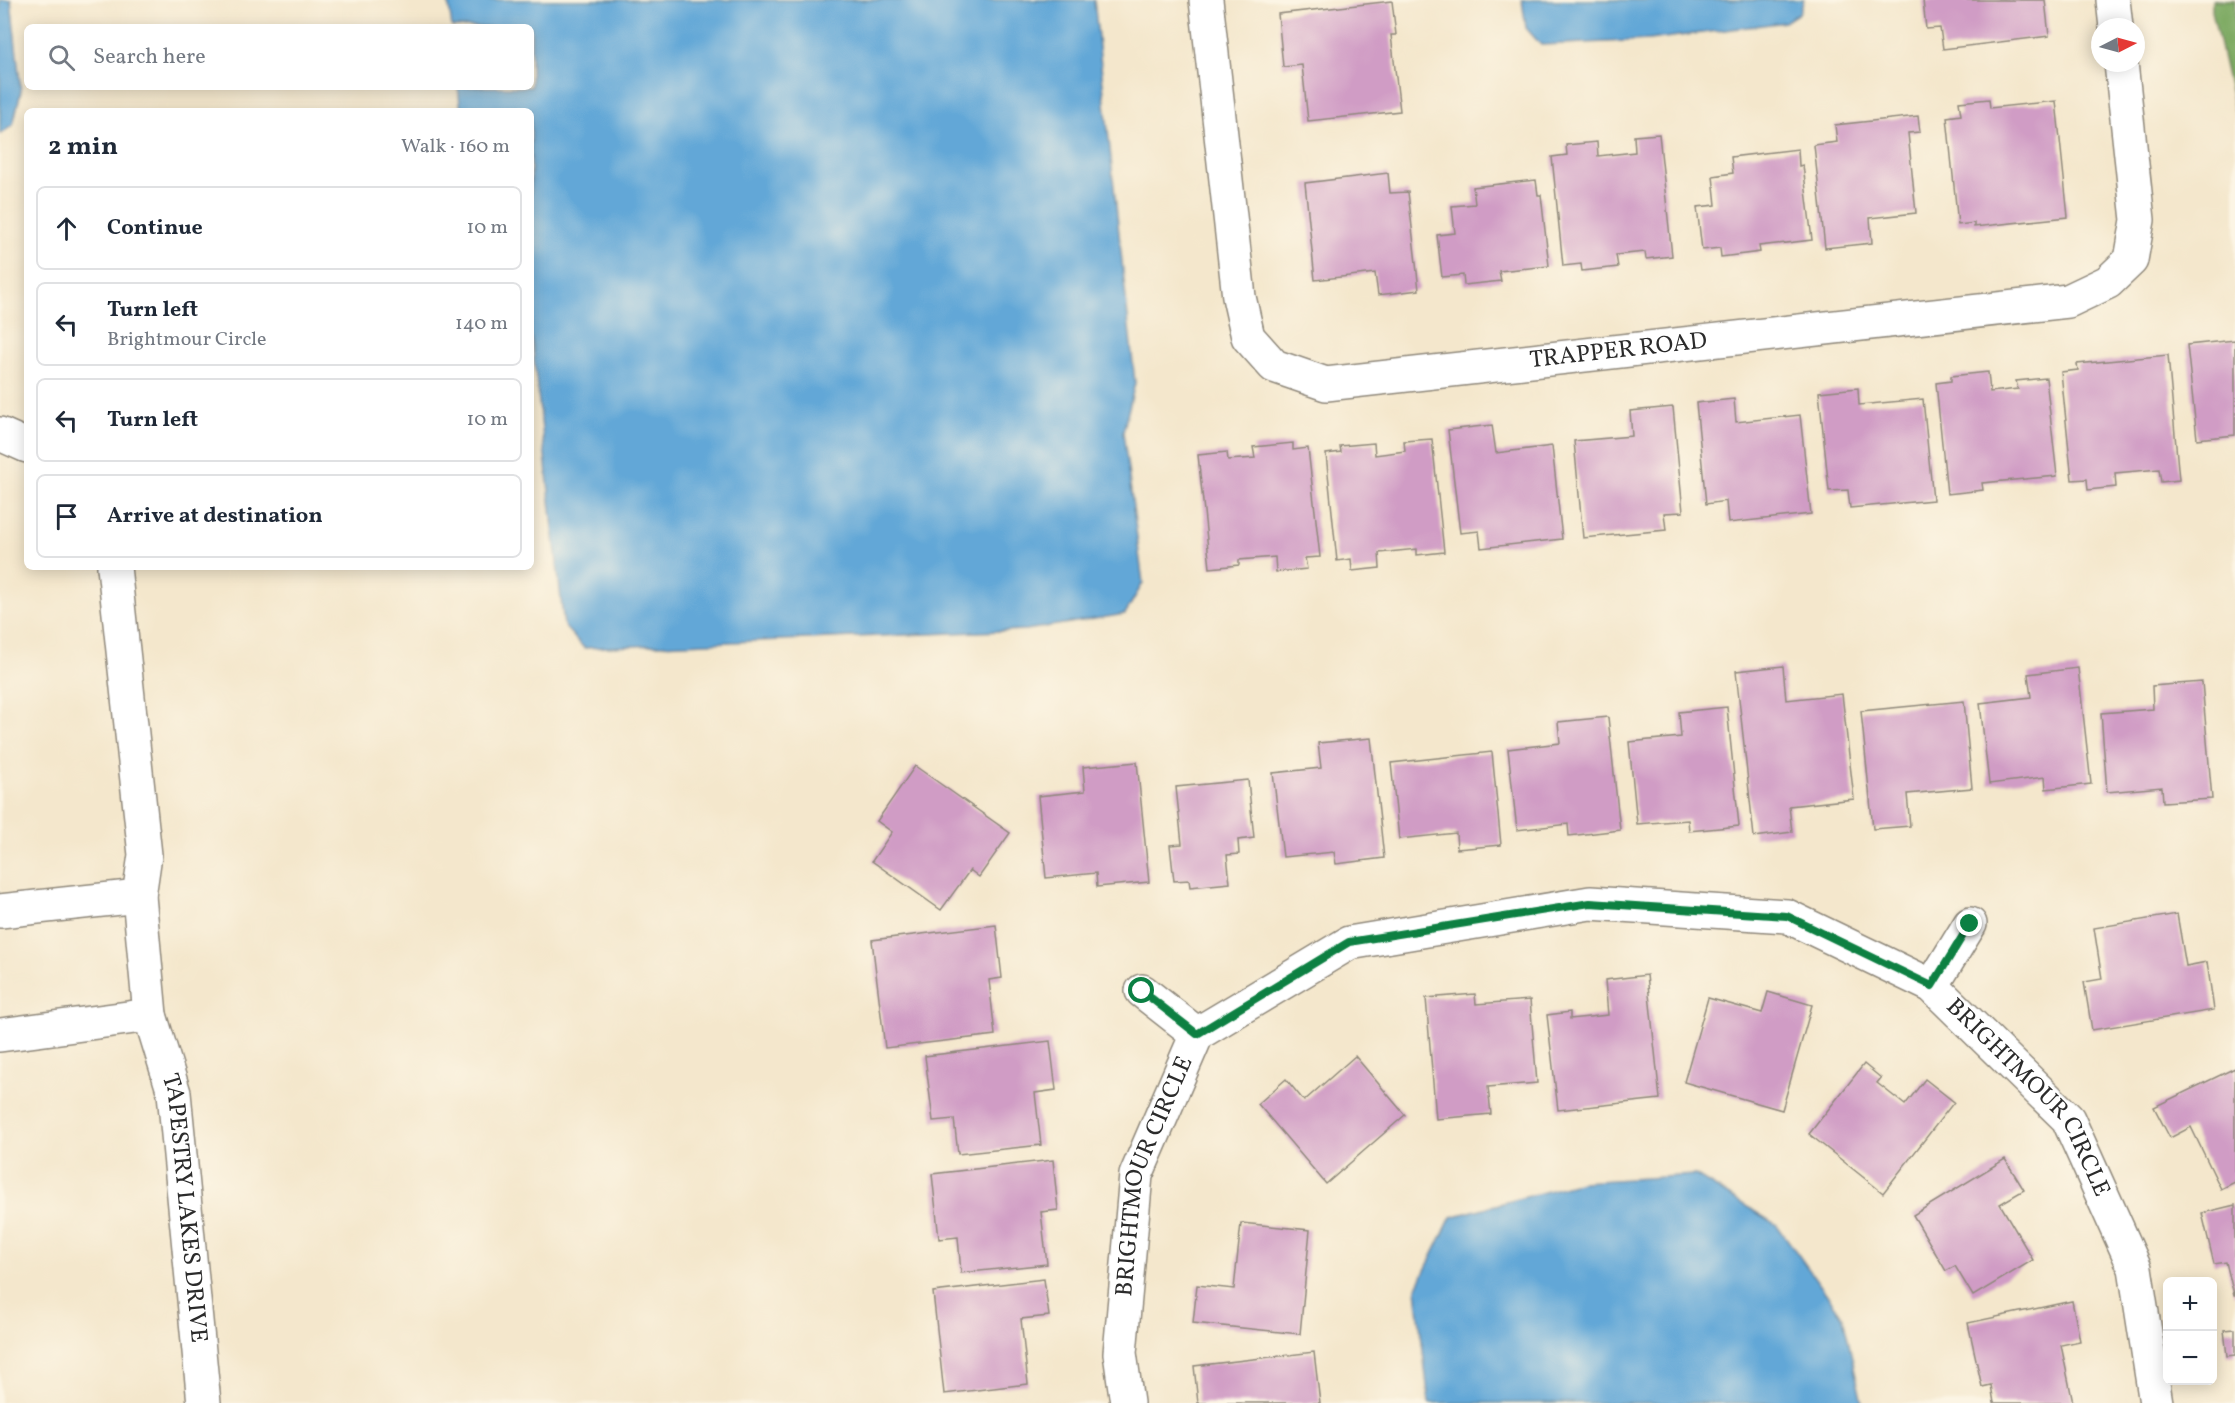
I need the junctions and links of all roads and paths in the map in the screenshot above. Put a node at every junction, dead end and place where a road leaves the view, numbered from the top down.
1 (1206, 0) edge
2 (2114, 0) edge
3 (2115, 18) edge
4 (2122, 72) edge
5 (0, 434) edge
6 (24, 445) edge
7 (114, 570) edge
8 (139, 896) junction
9 (0, 911) edge
10 (1970, 924) dead end
11 (1932, 986) junction
12 (1142, 991) dead end
13 (150, 1015) junction
14 (1197, 1034) junction
15 (0, 1035) edge
16 (204, 1403) edge
17 (1127, 1403) edge
18 (2156, 1403) edge

1 - 4 street, TRAPPER ROAD
2 - 3 street
5 - 6 street
7 - 8 street, TAPESTRY LAKES DRIVE
8 - 9 street
8 - 13 street, TAPESTRY LAKES DRIVE
10 - 11 street
11 - 14 street, BRIGHTMOUR CIRCLE
11 - 18 street, BRIGHTMOUR CIRCLE
12 - 14 street
13 - 15 street
13 - 16 street, TAPESTRY LAKES DRIVE
14 - 17 street, BRIGHTMOUR CIRCLE

